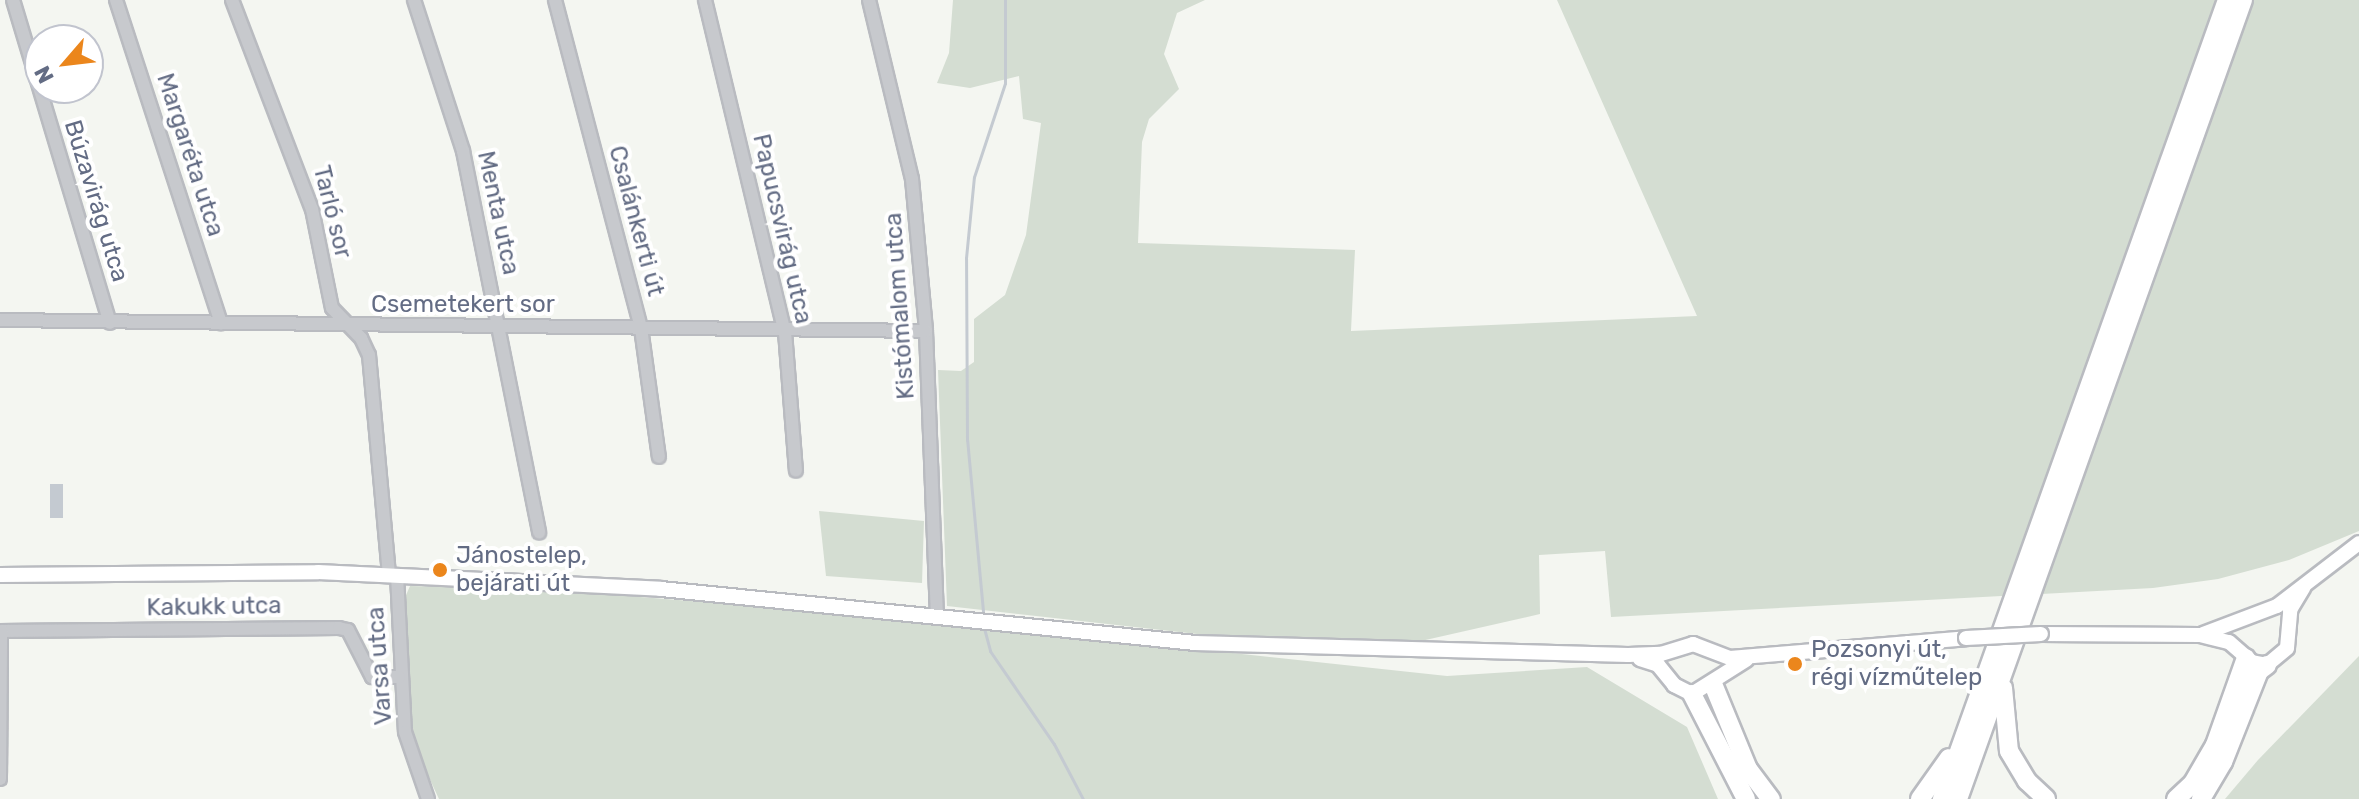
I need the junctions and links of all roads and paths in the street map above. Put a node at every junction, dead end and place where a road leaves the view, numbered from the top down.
1 (13, 0) edge
2 (116, 0) edge
3 (232, 0) edge
4 (414, 0) edge
5 (555, 0) edge
6 (705, 0) edge
7 (869, 0) edge
8 (2227, 0) edge
9 (2243, 0) edge
10 (1, 318) edge
11 (110, 323) junction
12 (221, 323) junction
13 (348, 327) junction
14 (499, 327) junction
15 (641, 328) junction
16 (926, 331) junction
17 (785, 332) junction
18 (659, 457) dead end
19 (796, 471) dead end
20 (539, 533) dead end
21 (2359, 543) edge
22 (0, 575) edge
23 (393, 575) junction
24 (2303, 588) junction
25 (937, 614) junction
26 (2254, 618) junction
27 (2285, 628) junction
28 (0, 631) edge
29 (2200, 635) junction
30 (1676, 650) junction
31 (1712, 654) junction
32 (2243, 654) junction
33 (1628, 655) junction
34 (1754, 657) junction
35 (2005, 664) junction
36 (2267, 665) junction
37 (1669, 676) junction
38 (399, 677) junction
39 (1715, 680) junction
40 (1692, 694) junction
41 (1966, 732) junction
42 (0, 779) edge
43 (428, 799) edge
44 (1746, 799) edge
45 (1771, 799) edge
46 (1920, 799) edge
47 (1942, 799) edge
48 (1958, 799) edge
49 (2046, 799) edge
50 (2176, 799) edge
51 (2201, 799) edge

1 - 11 street, Búzavirág utca
2 - 12 street, Margaréta utca
3 - 13 street, Tarló sor
4 - 14 street, Menta utca
5 - 15 street, Csalánkerti út
6 - 17 street, Papucsvirág utca
7 - 16 street, Kistómalom utca
8 - 41 highway
9 - 35 highway
10 - 11 street, Csemetekert sor
11 - 12 street, Csemetekert sor
12 - 13 street, Csemetekert sor
13 - 14 street, Csemetekert sor
13 - 23 street, Tarló sor
14 - 15 street, Csemetekert sor
14 - 20 street, Menta utca
15 - 17 street, Csemetekert sor
15 - 18 street, Csalánkerti út
16 - 17 street, Csemetekert sor
16 - 25 street, Kistómalom utca
17 - 19 street, Papucsvirág utca
21 - 24 main road
22 - 23 main road
23 - 25 main road
23 - 38 street, Varsa utca
24 - 26 main road
24 - 27 main road
25 - 33 main road
26 - 27 main road
26 - 29 main road
26 - 32 main road
27 - 36 main road
28 - 38 street, Kakukk utca
28 - 42 street
29 - 32 main road
29 - 34 main road, bridge
30 - 31 main road
30 - 33 main road
30 - 37 main road
31 - 34 main road
31 - 39 main road
32 - 36 main road
32 - 50 highway
33 - 37 main road
34 - 39 main road
35 - 48 highway
35 - 49 highway
36 - 51 highway
37 - 40 main road
38 - 43 street, Varsa utca
39 - 40 main road
39 - 45 highway
40 - 44 highway
41 - 46 highway
41 - 47 highway

